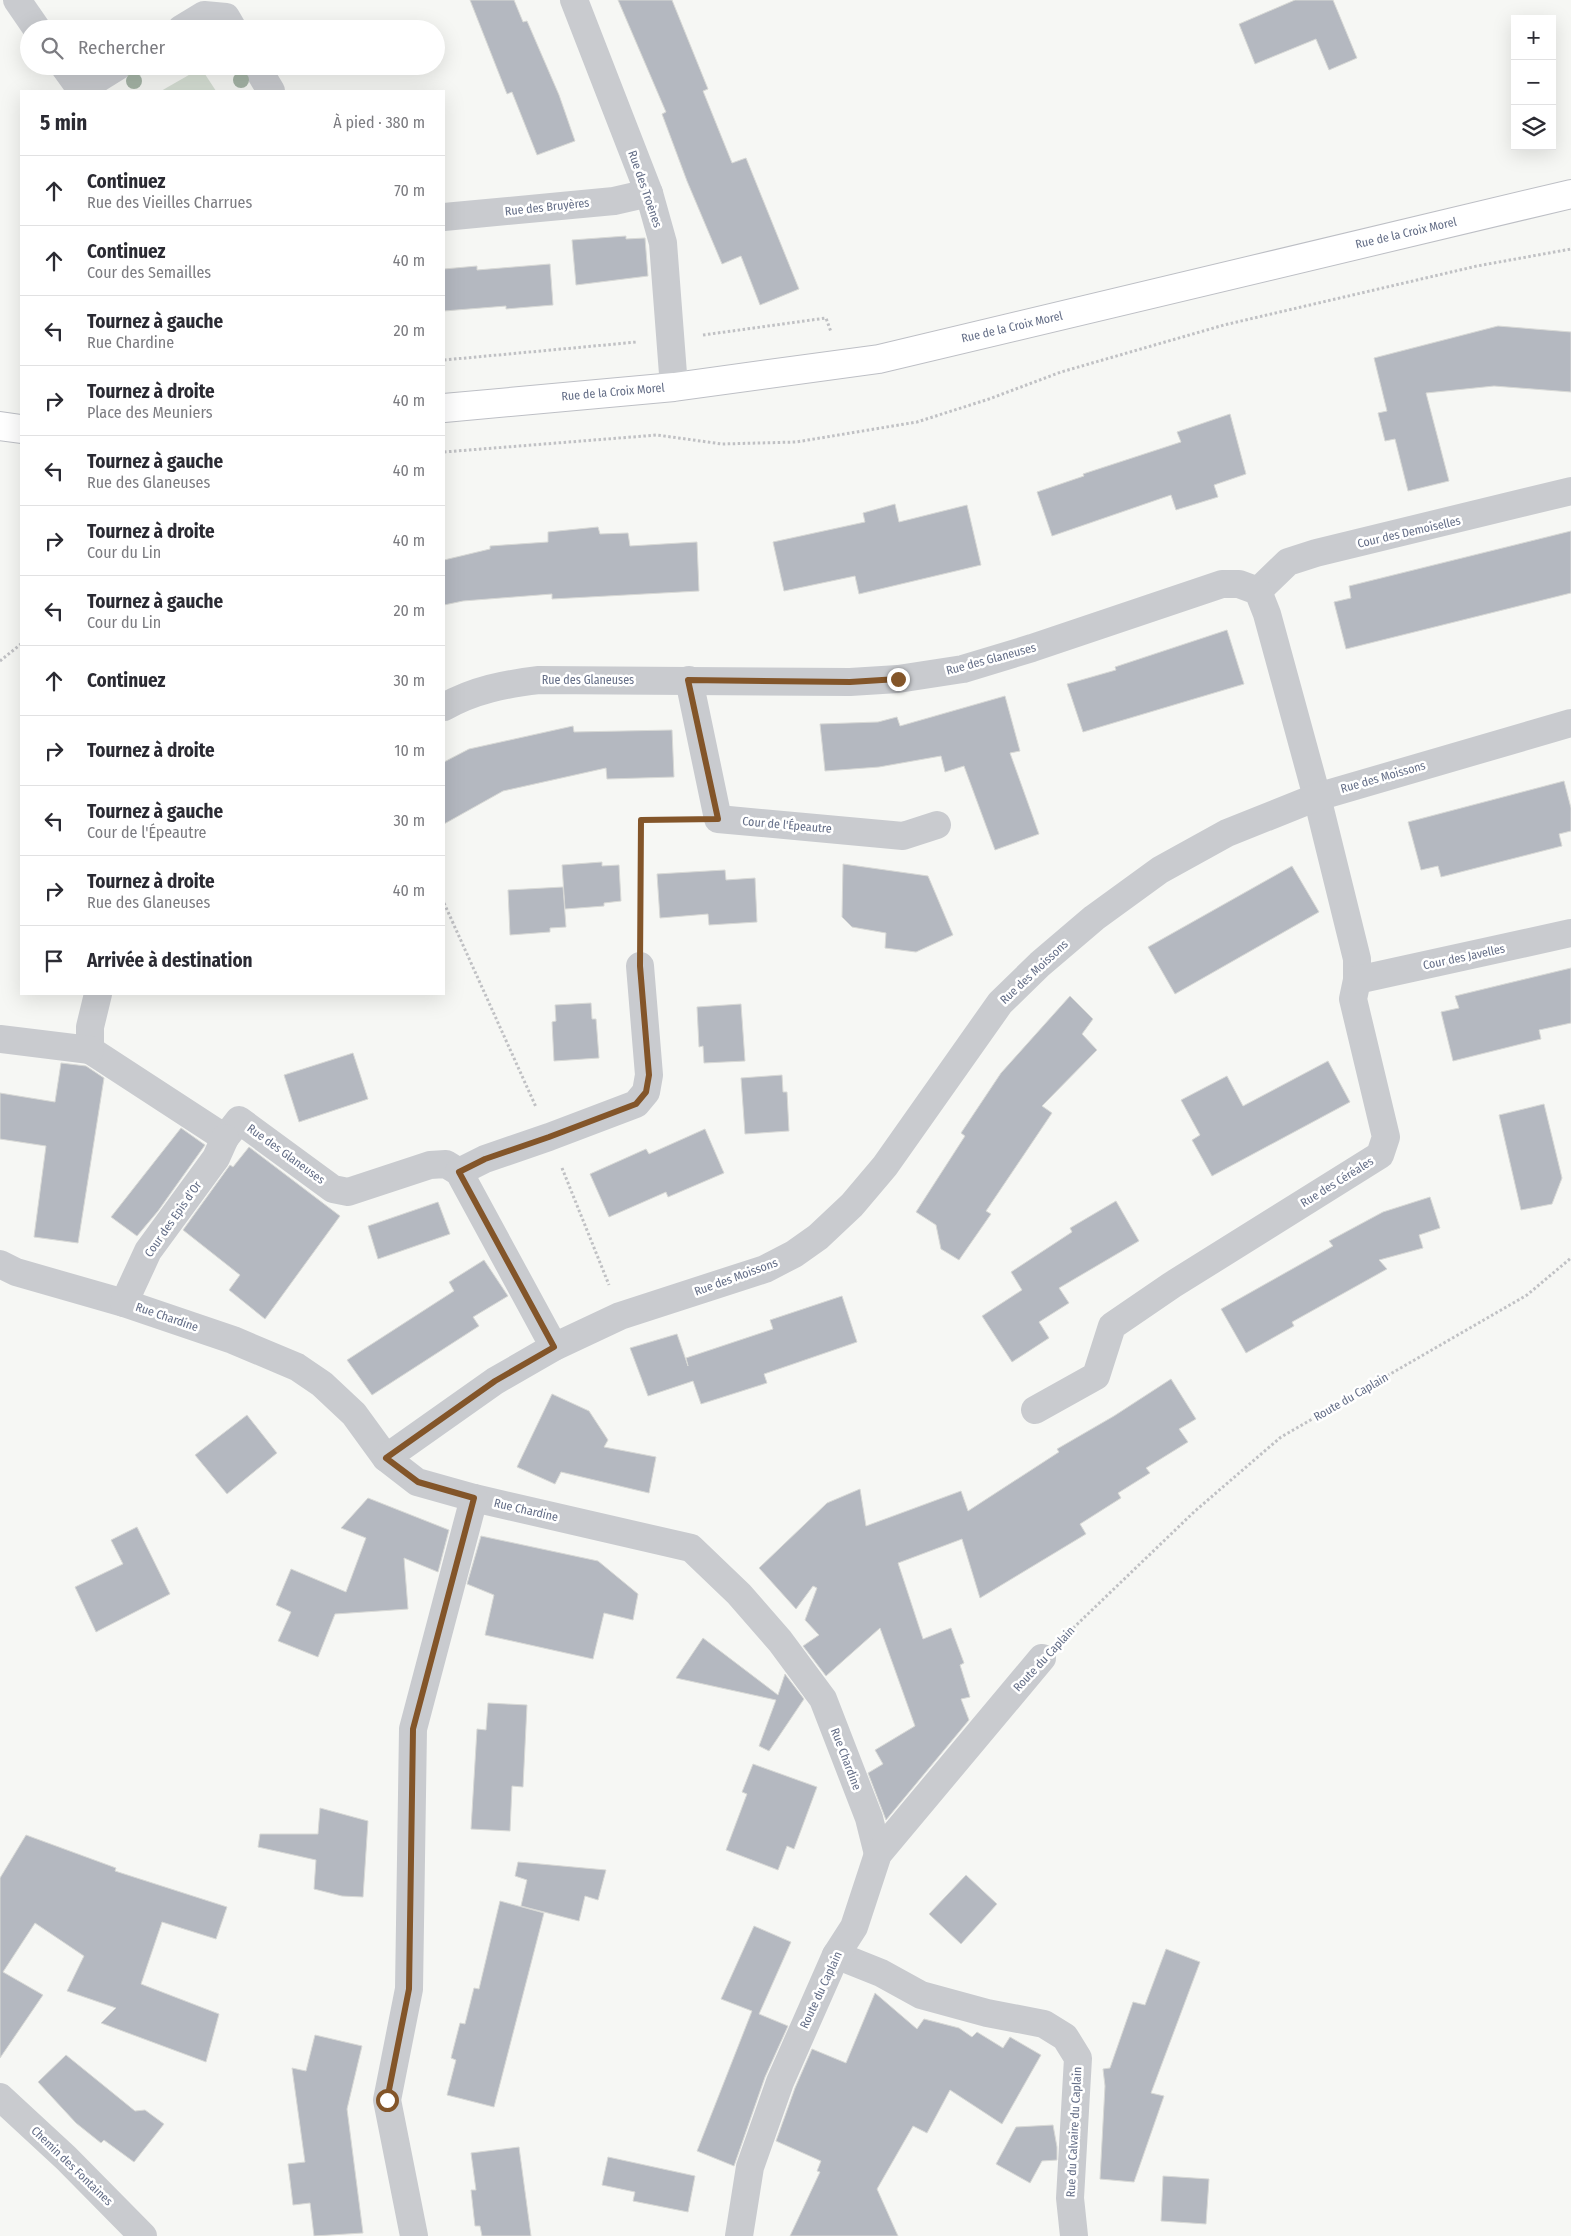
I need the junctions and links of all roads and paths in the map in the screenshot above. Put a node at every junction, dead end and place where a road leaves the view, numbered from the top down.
1 (17, 0) edge
2 (574, 0) edge
3 (31, 20) edge
4 (196, 20) edge
5 (228, 20) edge
6 (71, 75) edge
7 (104, 75) edge
8 (261, 75) edge
9 (82, 90) edge
10 (270, 90) edge
11 (649, 193) junction
12 (1571, 194) edge
13 (445, 218) edge
14 (1571, 249) edge
15 (674, 387) junction
16 (445, 408) edge
17 (0, 426) edge
18 (20, 429) edge
19 (445, 452) edge
20 (1571, 491) edge
21 (1258, 591) junction
22 (20, 645) edge
23 (0, 661) edge
24 (688, 680) junction
25 (445, 706) edge
26 (1571, 723) edge
27 (1317, 797) junction
28 (718, 819) junction
29 (937, 824) dead end
30 (445, 905) edge
31 (1571, 933) edge
32 (640, 966) joint
33 (1358, 980) junction
34 (98, 995) edge
35 (0, 1039) edge
36 (90, 1050) junction
37 (536, 1108) dead end
38 (225, 1138) junction
39 (560, 1164) dead end
40 (459, 1172) junction
41 (1571, 1258) edge
42 (0, 1264) edge
43 (124, 1303) junction
44 (620, 1316) junction
45 (554, 1347) junction
46 (1035, 1410) dead end
47 (386, 1458) junction
48 (474, 1498) junction
49 (1042, 1658) joint
50 (878, 1854) junction
51 (836, 1955) junction
52 (0, 2097) edge
53 (143, 2236) edge
54 (414, 2236) edge
55 (739, 2236) edge
56 (1074, 2236) edge

1 - 3 street
2 - 11 street, Rue des Troènes
4 - 5 street
6 - 9 street
7 - 9 street
8 - 10 street
11 - 13 street, Rue des Bruyères
11 - 15 street, Rue des Troènes
12 - 15 main road, Rue de la Croix Morel
14 - 19 path
15 - 16 main road, Rue de la Croix Morel
17 - 18 main road
20 - 21 street, Cour des Demoiselles
21 - 24 street, Rue des Glaneuses
21 - 27 street
22 - 23 path
24 - 25 street, Rue des Glaneuses
24 - 28 street
26 - 27 street, Rue des Moissons
27 - 33 street, Rue des Céréales
27 - 44 street, Rue des Moissons
28 - 29 street, Cour de l'Épeautre
28 - 32 path
30 - 37 path
31 - 33 street, Cour des Javelles
32 - 40 street
33 - 46 street, Rue des Céréales
34 - 36 street
35 - 36 street
36 - 38 street
38 - 40 street, Rue des Glaneuses
38 - 43 street, Cour des Epis d’Or
39 - 44 path
40 - 45 street
41 - 49 path, Route du Caplain
42 - 43 street, Rue Chardine
43 - 47 street, Rue Chardine
44 - 45 street, Rue des Moissons
45 - 47 street, Rue des Moissons
47 - 48 street, Rue Chardine
48 - 50 street, Rue Chardine
48 - 54 street
49 - 50 street, Route du Caplain
50 - 51 street, Route du Caplain
51 - 55 street, Route du Caplain
51 - 56 street, Rue du Calvaire du Caplain
52 - 53 street, Chemin des Fontaines

